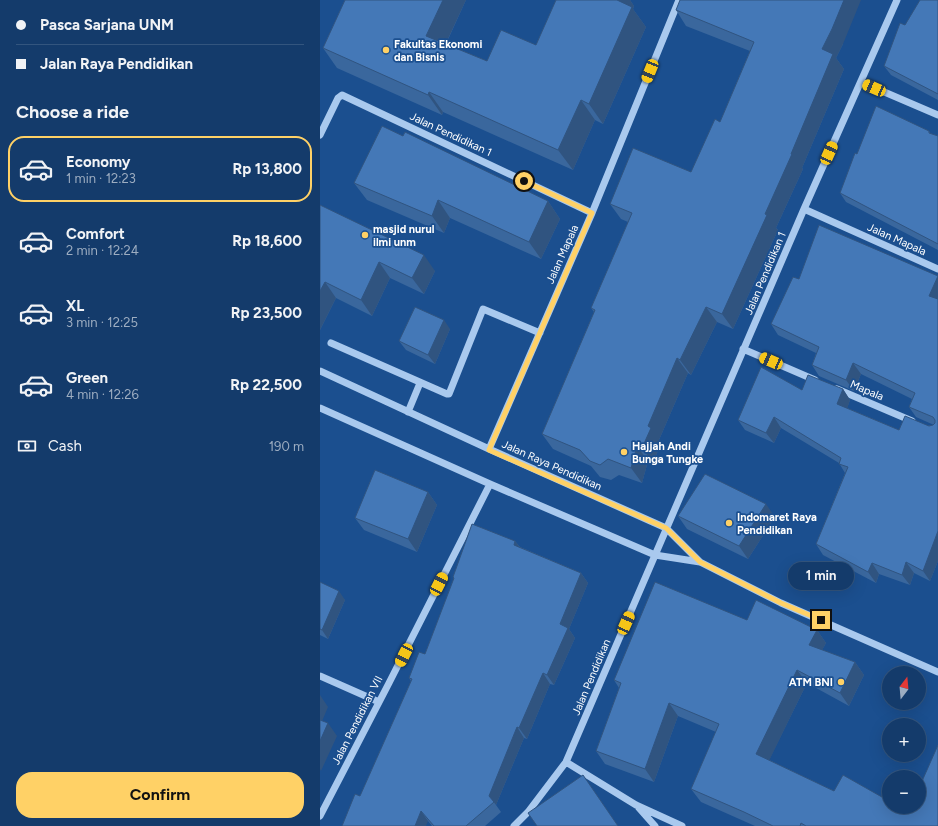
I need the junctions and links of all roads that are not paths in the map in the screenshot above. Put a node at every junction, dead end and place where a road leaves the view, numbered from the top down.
1 (679, 0) edge
2 (897, 0) edge
3 (861, 82) junction
4 (938, 116) edge
5 (320, 134) edge
6 (804, 209) junction
7 (592, 213) junction
8 (938, 269) edge
9 (540, 333) junction
10 (331, 343) dead end
11 (743, 349) junction
12 (320, 371) edge
13 (823, 383) edge
14 (420, 384) junction
15 (830, 386) edge
16 (320, 408) edge
17 (408, 412) junction
18 (916, 423) edge
19 (489, 450) junction
20 (490, 484) junction
21 (666, 528) junction
22 (655, 555) junction
23 (700, 562) junction
24 (938, 672) edge
25 (320, 676) edge
26 (379, 702) junction
27 (566, 762) junction
28 (636, 805) junction
29 (320, 816) edge
30 (514, 826) edge
31 (655, 826) edge
32 (682, 826) edge

1 - 7 street, Jalan Mapala
2 - 3 street, Jalan Pendidikan 1
3 - 4 street
3 - 6 street, Jalan Pendidikan 1
5 - 7 street, Jalan Pendidikan 1
6 - 8 street, Jalan Mapala
6 - 11 street, Jalan Pendidikan 1
7 - 9 street, Jalan Mapala
9 - 14 street
9 - 19 street, Jalan Mapala
10 - 14 street
11 - 13 street
11 - 21 street, Jalan Pendidikan 1
12 - 17 street, Jalan Raya Pendidikan
14 - 17 street
15 - 18 street, Mapala
16 - 20 street, Jalan Raya Pendidikan
17 - 19 street, Jalan Raya Pendidikan
19 - 21 street, Jalan Raya Pendidikan
20 - 22 street, Jalan Raya Pendidikan
20 - 26 street, Jalan Pendidikan VII
21 - 22 street, Jalan Pendidikan 1
21 - 23 street, Jalan Raya Pendidikan
22 - 23 street, Jalan Raya Pendidikan
22 - 27 street, Jalan Pendidikan
23 - 24 street, Jalan Raya Pendidikan
25 - 26 street
26 - 29 street, Jalan Pendidikan VII
27 - 28 street
27 - 30 street, Jalan Pendidikan
28 - 31 street
28 - 32 street

